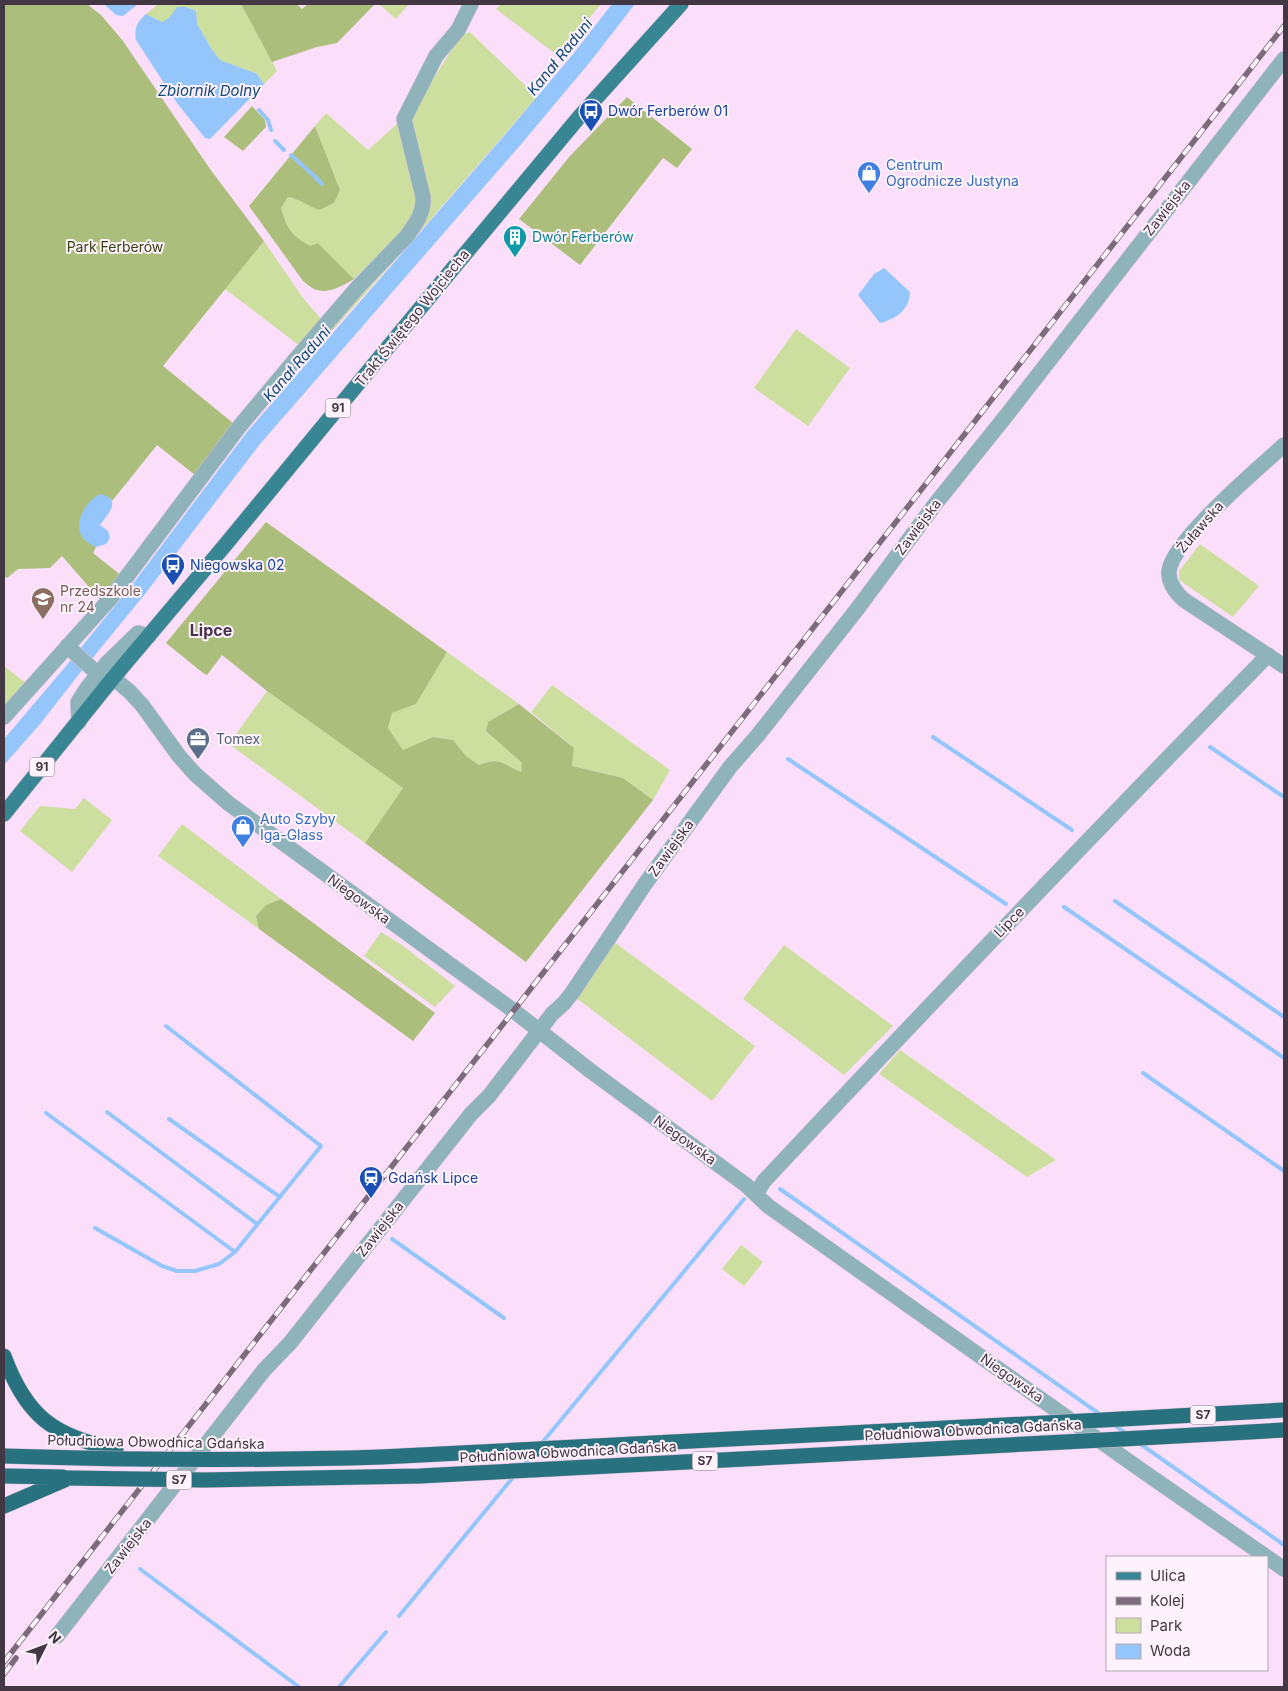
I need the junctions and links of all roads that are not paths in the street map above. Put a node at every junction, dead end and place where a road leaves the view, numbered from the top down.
1 (471, 4) edge
2 (681, 4) edge
3 (1284, 59) edge
4 (1284, 445) edge
5 (149, 636) junction
6 (70, 650) junction
7 (1268, 655) junction
8 (1284, 666) edge
9 (93, 670) junction
10 (114, 678) junction
11 (4, 717) edge
12 (79, 722) junction
13 (4, 814) edge
14 (538, 1031) junction
15 (756, 1194) junction
16 (4, 1356) edge
17 (1284, 1410) edge
18 (1284, 1430) edge
19 (4, 1456) edge
20 (181, 1460) junction
21 (4, 1476) edge
22 (69, 1478) junction
23 (4, 1506) edge
24 (1265, 1556) edge
25 (1268, 1558) edge
26 (1284, 1569) edge
27 (57, 1636) dead end

1 - 6 street
2 - 5 main road, Trakt Świętego Wojciecha / 91
3 - 14 street, Zawiejska
4 - 7 street, Żuławska
5 - 9 street
5 - 10 main road, Trakt Świętego Wojciecha / 91
6 - 9 street
6 - 11 street
7 - 8 street, Żuławska
7 - 15 street, Lipce
9 - 12 street
10 - 12 main road, Trakt Świętego Wojciecha / 91
10 - 14 street, Niegowska
12 - 13 main road, Trakt Świętego Wojciecha / 91
14 - 15 street, Niegowska
14 - 27 street, Zawiejska
15 - 24 street, Niegowska
16 - 20 highway, bridge
17 - 20 highway, Południowa Obwodnica Gdańska / S7, bridge
18 - 22 highway, Południowa Obwodnica Gdańska / S7, bridge
19 - 20 highway, Południowa Obwodnica Gdańska / S7, bridge
21 - 22 highway, Południowa Obwodnica Gdańska / S7
22 - 23 highway
25 - 26 street, Niegowska

